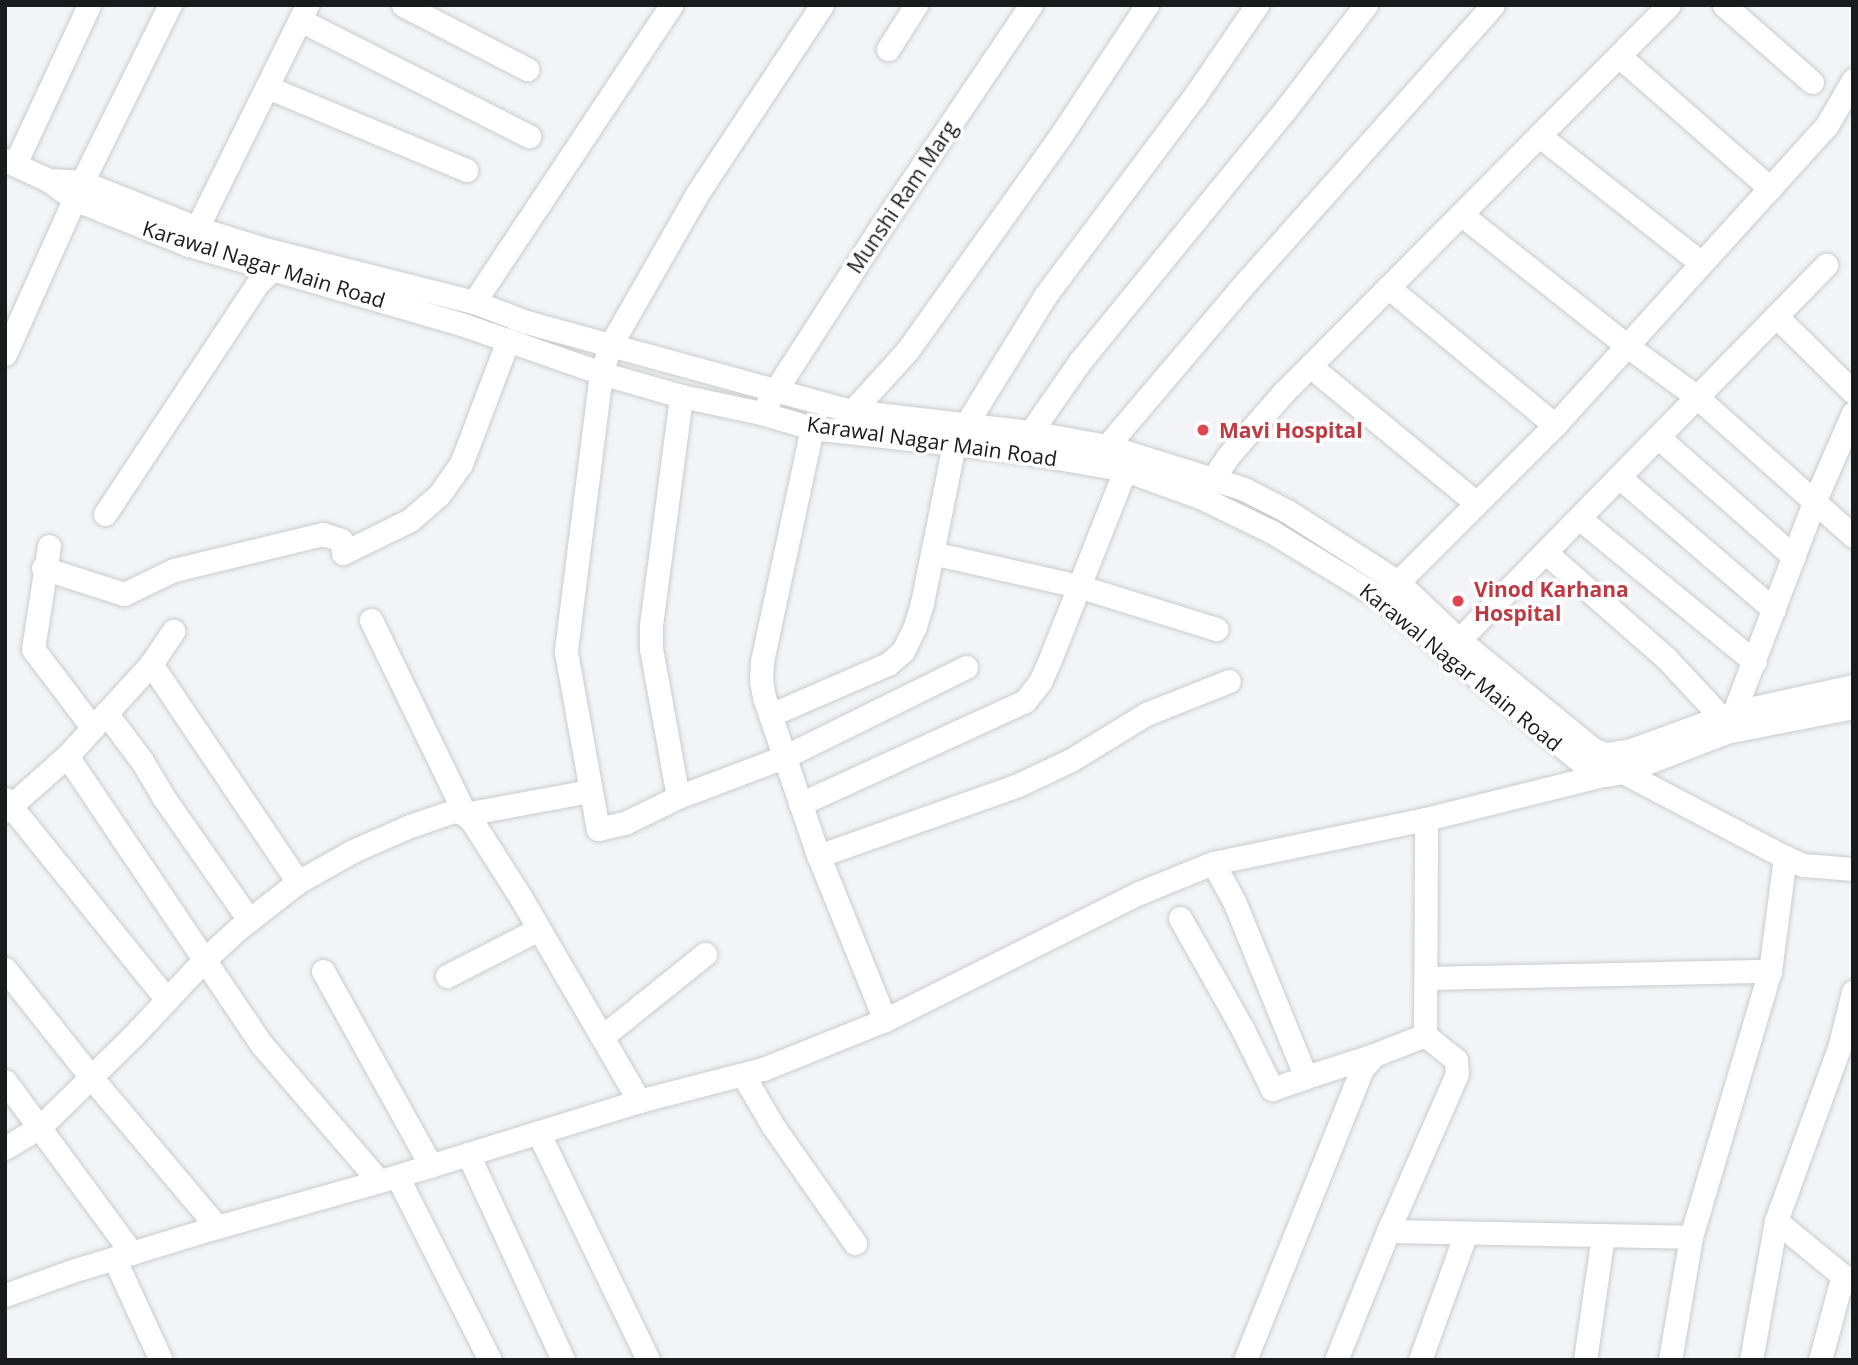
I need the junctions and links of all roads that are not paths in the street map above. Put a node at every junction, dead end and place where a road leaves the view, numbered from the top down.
1 (89, 5) edge
2 (170, 5) edge
3 (403, 5) edge
4 (671, 5) edge
5 (822, 5) edge
6 (916, 5) edge
7 (1031, 5) edge
8 (1147, 5) edge
9 (1257, 5) edge
10 (1366, 5) edge
11 (1493, 5) edge
12 (1670, 5) edge
13 (1724, 5) edge
14 (303, 13) edge
15 (888, 49) dead end
16 (1619, 56) junction
17 (527, 68) dead end
18 (1853, 80) edge
19 (1812, 82) dead end
20 (267, 86) junction
21 (529, 136) dead end
22 (1541, 136) junction
23 (10, 162) edge
24 (466, 170) dead end
25 (1770, 188) junction
26 (78, 190) junction
27 (1462, 215) junction
28 (193, 237) junction
29 (1701, 263) junction
30 (1826, 265) dead end
31 (273, 269) junction
32 (1388, 287) junction
33 (474, 302) junction
34 (1776, 316) junction
35 (508, 340) junction
36 (1626, 345) junction
37 (610, 346) junction
38 (5, 354) edge
39 (1310, 366) junction
40 (601, 373) junction
41 (775, 390) junction
42 (1853, 392) edge
43 (681, 396) junction
44 (1697, 397) junction
45 (852, 411) junction
46 (761, 413) junction
47 (1853, 413) edge
48 (1555, 425) junction
49 (811, 428) junction
50 (835, 430) junction
51 (959, 435) junction
52 (1658, 437) junction
53 (1024, 442) junction
54 (1103, 456) junction
55 (1125, 470) junction
56 (1619, 477) junction
57 (1207, 488) junction
58 (1815, 500) junction
59 (1475, 502) junction
60 (105, 514) dead end
61 (1579, 518) junction
62 (1853, 536) edge
63 (49, 546) dead end
64 (1545, 552) junction
65 (932, 553) junction
66 (1794, 557) junction
67 (43, 568) junction
68 (1398, 582) junction
69 (1078, 586) junction
70 (1382, 599) junction
71 (1774, 610) junction
72 (372, 620) dead end
73 (1216, 629) dead end
74 (173, 631) dead end
75 (1460, 640) junction
76 (1755, 662) junction
77 (151, 664) junction
78 (966, 667) dead end
79 (1229, 681) dead end
80 (1853, 685) edge
81 (1853, 707) edge
82 (770, 715) junction
83 (1727, 720) junction
84 (100, 721) junction
85 (67, 756) junction
86 (784, 757) junction
87 (1613, 763) junction
88 (589, 791) junction
89 (678, 797) junction
90 (800, 804) junction
91 (7, 805) edge
92 (465, 814) junction
93 (1426, 819) junction
94 (818, 856) junction
95 (1785, 858) junction
96 (1213, 863) junction
97 (1853, 869) edge
98 (298, 882) junction
99 (1180, 918) dead end
100 (249, 920) junction
101 (539, 929) junction
102 (705, 954) dead end
103 (204, 960) junction
104 (5, 969) edge
105 (323, 971) dead end
106 (1770, 971) junction
107 (447, 975) dead end
108 (1426, 978) junction
109 (1853, 992) edge
110 (167, 1000) junction
111 (885, 1020) junction
112 (1425, 1035) junction
113 (603, 1036) junction
114 (1374, 1055) junction
115 (743, 1075) junction
116 (90, 1076) junction
117 (1307, 1077) junction
118 (5, 1081) edge
119 (639, 1101) junction
120 (41, 1126) junction
121 (538, 1132) junction
122 (5, 1148) edge
123 (468, 1154) junction
124 (431, 1166) junction
125 (388, 1178) junction
126 (1776, 1221) junction
127 (217, 1227) junction
128 (1388, 1231) junction
129 (1466, 1233) junction
130 (1603, 1235) junction
131 (1691, 1237) junction
132 (855, 1243) dead end
133 (123, 1255) junction
134 (1848, 1280) edge
135 (5, 1295) edge
136 (489, 1359) edge
137 (161, 1360) edge
138 (563, 1360) edge
139 (649, 1360) edge
140 (1245, 1360) edge
141 (1336, 1360) edge
142 (1420, 1360) edge
143 (1586, 1360) edge
144 (1670, 1360) edge
145 (1751, 1360) edge
146 (1820, 1360) edge

1 - 23 street
2 - 26 street
3 - 17 street
4 - 33 street
5 - 37 street
6 - 15 street
7 - 41 street, Munshi Ram Marg
8 - 45 street
9 - 51 street
10 - 53 street
11 - 54 street
12 - 16 street
13 - 19 street
14 - 20 street
14 - 21 street
16 - 22 street
16 - 25 street
18 - 25 street
20 - 24 street
20 - 28 street
22 - 27 street
22 - 29 street
23 - 26 street, Karawal Nagar Main Road
25 - 29 street
26 - 28 street, Karawal Nagar Main Road
26 - 38 street
27 - 32 street
27 - 36 street
28 - 31 street, Karawal Nagar Main Road
28 - 33 street, Karawal Nagar Main Road
29 - 36 street
30 - 34 street
31 - 35 street, Karawal Nagar Main Road
31 - 60 street
32 - 39 street
32 - 48 street
33 - 37 street, Karawal Nagar Main Road
34 - 42 street
34 - 44 street
35 - 40 street, Karawal Nagar Main Road
35 - 67 street
36 - 44 street
36 - 48 street
37 - 40 street
37 - 41 street, Karawal Nagar Main Road
39 - 57 street
39 - 59 street
40 - 43 street, Karawal Nagar Main Road
40 - 88 street
41 - 45 street, Karawal Nagar Main Road
41 - 46 street, Munshi Ram Marg
43 - 46 street, Karawal Nagar Main Road
43 - 89 street
44 - 52 street
44 - 58 street
45 - 50 street
45 - 51 street, Karawal Nagar Main Road
46 - 49 street, Karawal Nagar Main Road
47 - 58 street
48 - 59 street
49 - 50 street, Karawal Nagar Main Road
49 - 82 street
50 - 51 street, Karawal Nagar Main Road
51 - 53 street, Karawal Nagar Main Road
51 - 65 street
52 - 56 street
52 - 66 street
53 - 54 street, Karawal Nagar Main Road
54 - 55 street, Karawal Nagar Main Road
54 - 57 street, Karawal Nagar Main Road
55 - 57 street, Karawal Nagar Main Road
55 - 69 street
56 - 61 street
56 - 71 street
57 - 68 street, Karawal Nagar Main Road
57 - 70 street, Karawal Nagar Main Road
58 - 62 street
58 - 66 street
59 - 68 street
61 - 64 street
61 - 76 street
63 - 67 street
64 - 75 street
64 - 83 street
65 - 69 street
65 - 82 street
66 - 71 street
67 - 84 street
68 - 70 street
68 - 75 street, Karawal Nagar Main Road
69 - 73 street
69 - 90 street
70 - 87 street, Karawal Nagar Main Road
71 - 76 street
72 - 92 street
74 - 77 street
75 - 87 street, Karawal Nagar Main Road
76 - 83 street
77 - 84 street
77 - 98 street
78 - 86 street
79 - 94 street
80 - 83 street
81 - 83 street
82 - 86 street
83 - 87 street
84 - 85 street
84 - 100 street
85 - 91 street
85 - 103 street
86 - 89 street
86 - 90 street
87 - 93 street
87 - 95 street
88 - 89 street
88 - 92 street
90 - 94 street
91 - 110 street
92 - 98 street
92 - 101 street
93 - 96 street
93 - 108 street
94 - 111 street
95 - 97 street
95 - 106 street
96 - 111 street
96 - 117 street
98 - 100 street
99 - 117 street
100 - 103 street
101 - 107 street
101 - 113 street
102 - 113 street
103 - 110 street
103 - 125 street
104 - 116 street
105 - 124 street
106 - 108 street
106 - 131 street
108 - 112 street
109 - 126 street
110 - 116 street
111 - 115 street
112 - 114 street
112 - 128 street
113 - 119 street
114 - 117 street
114 - 140 street
115 - 119 street
115 - 132 street
116 - 120 street
116 - 127 street
118 - 120 street
119 - 121 street
120 - 122 street
120 - 133 street
121 - 123 street
121 - 139 street
123 - 124 street
123 - 138 street
124 - 125 street
125 - 127 street
125 - 136 street
126 - 134 street
126 - 145 street
127 - 133 street
128 - 129 street
128 - 141 street
129 - 130 street
129 - 142 street
130 - 131 street
130 - 143 street
131 - 144 street
133 - 135 street
133 - 137 street
134 - 146 street

